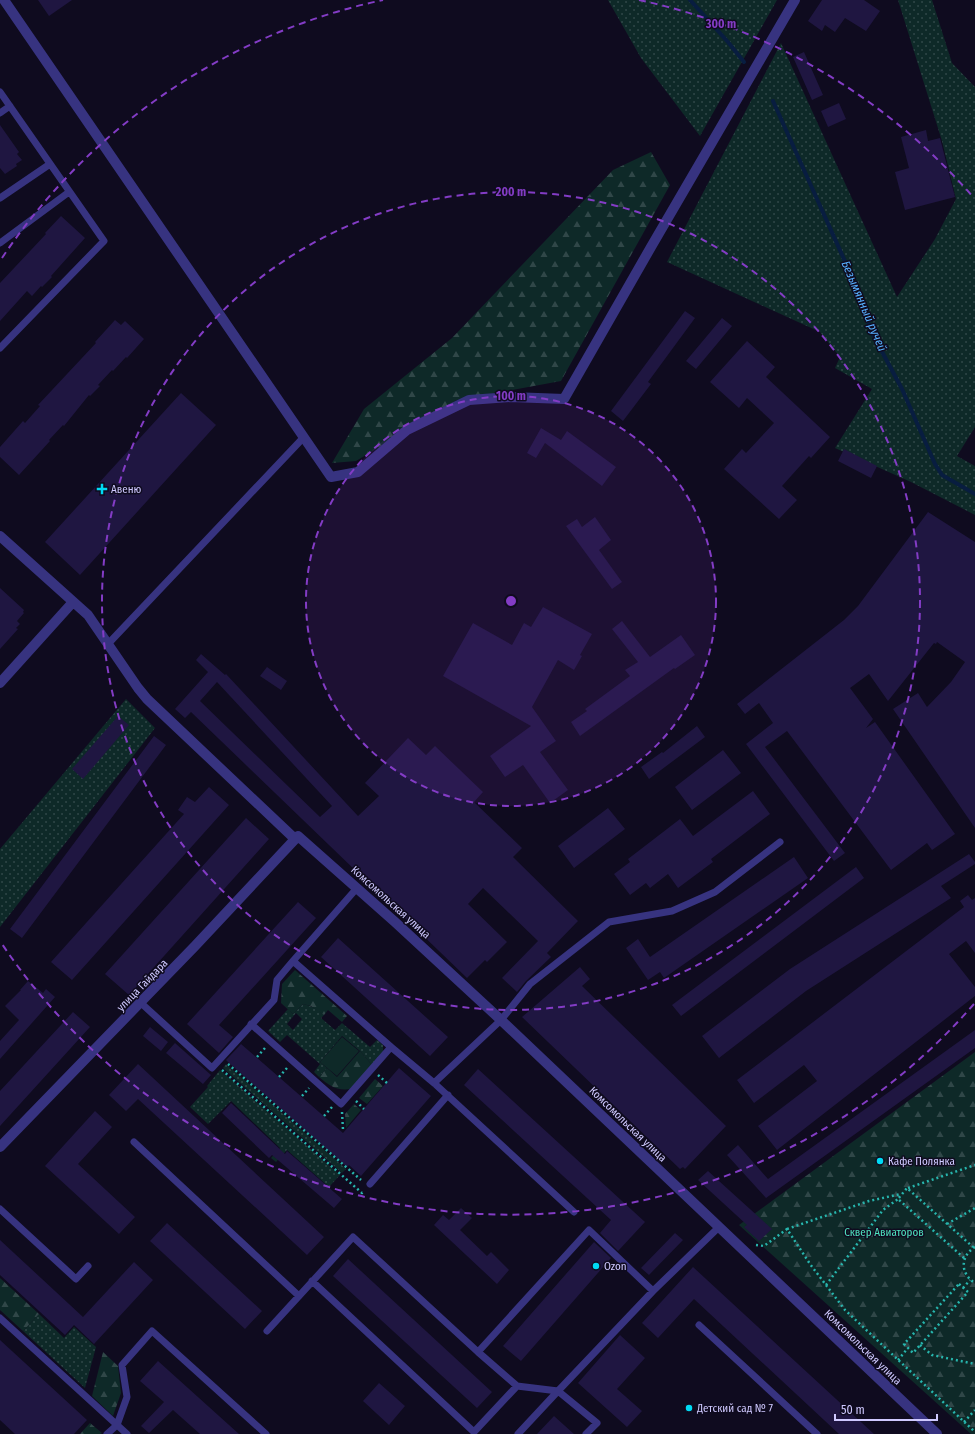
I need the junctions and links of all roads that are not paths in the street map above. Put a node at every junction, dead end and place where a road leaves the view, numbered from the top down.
1 (4, 0) edge
2 (795, 0) edge
3 (0, 92) edge
4 (10, 106) junction
5 (0, 112) edge
6 (50, 164) junction
7 (70, 192) junction
8 (0, 198) edge
9 (0, 243) edge
10 (0, 348) edge
11 (304, 437) junction
12 (0, 536) edge
13 (73, 602) junction
14 (108, 644) junction
15 (0, 683) edge
16 (296, 837) junction
17 (780, 842) dead end
18 (357, 888) junction
19 (293, 961) junction
20 (141, 1003) junction
21 (501, 1020) junction
22 (251, 1024) junction
23 (391, 1047) junction
24 (434, 1083) junction
25 (448, 1095) junction
26 (134, 1142) dead end
27 (0, 1147) edge
28 (370, 1184) dead end
29 (0, 1209) edge
30 (574, 1212) dead end
31 (719, 1227) junction
32 (88, 1266) dead end
33 (312, 1281) junction
34 (653, 1291) junction
35 (299, 1296) junction
36 (0, 1318) edge
37 (699, 1325) dead end
38 (267, 1331) dead end
39 (478, 1352) junction
40 (517, 1386) junction
41 (558, 1391) junction
42 (117, 1425) junction
43 (107, 1434) edge
44 (127, 1434) edge
45 (266, 1434) edge
46 (518, 1434) edge
47 (586, 1434) edge
48 (817, 1434) edge
49 (937, 1434) edge

1 - 11 street
2 - 11 street
3 - 4 lane
4 - 5 lane
4 - 6 lane
6 - 7 lane
6 - 8 lane
7 - 9 lane
7 - 10 lane
11 - 14 lane
12 - 13 street, Комсомольская улица
13 - 14 street, Комсомольская улица
13 - 15 street
14 - 16 street, Комсомольская улица
16 - 18 street, Комсомольская улица
16 - 20 street, улица Гайдара
17 - 21 lane
18 - 19 lane
18 - 21 street, Комсомольская улица
19 - 22 lane
19 - 23 lane
20 - 22 lane
20 - 27 street, улица Гайдара
21 - 24 lane
21 - 31 street, Комсомольская улица
22 - 23 lane
23 - 24 lane
24 - 25 lane
25 - 28 lane
25 - 30 lane
26 - 35 lane
29 - 32 lane
31 - 34 lane
31 - 49 street, Комсомольская улица
33 - 35 lane
33 - 39 lane
33 - 40 lane
34 - 39 lane
34 - 41 lane
35 - 38 lane
36 - 42 lane
37 - 48 lane
39 - 40 lane
40 - 41 lane
41 - 46 lane
41 - 47 lane
42 - 43 lane
42 - 44 lane
42 - 45 lane

